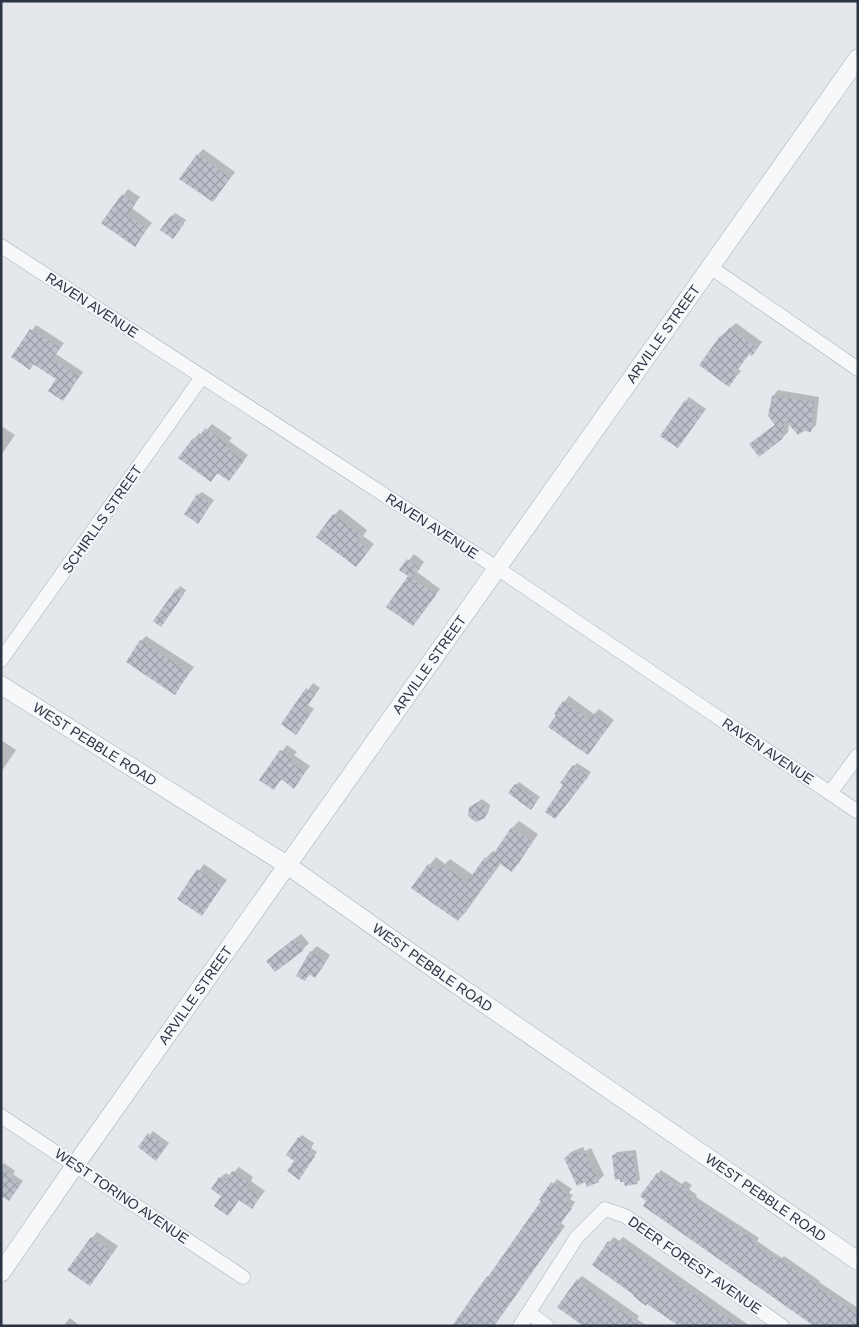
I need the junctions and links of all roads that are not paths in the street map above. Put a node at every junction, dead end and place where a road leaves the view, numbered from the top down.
1 (858, 58) edge
2 (1, 246) edge
3 (710, 267) junction
4 (858, 369) edge
5 (202, 377) junction
6 (497, 568) junction
7 (1, 660) edge
8 (1, 685) edge
9 (858, 755) edge
10 (830, 793) junction
11 (858, 812) edge
12 (287, 865) junction
13 (1, 1116) edge
14 (76, 1164) junction
15 (858, 1261) edge
16 (1, 1273) edge
17 (243, 1277) dead end
18 (529, 1313) junction
19 (520, 1326) edge
20 (547, 1326) edge
21 (782, 1326) edge

1 - 3 street, ARVILLE STREET
2 - 5 street, RAVEN AVENUE
3 - 4 street
3 - 6 street, ARVILLE STREET
5 - 6 street, RAVEN AVENUE
5 - 7 street, SCHIRLLS STREET
6 - 10 street, RAVEN AVENUE
6 - 12 street, ARVILLE STREET
8 - 12 street, WEST PEBBLE ROAD
9 - 10 street
10 - 11 street, RAVEN AVENUE
12 - 14 street, ARVILLE STREET
12 - 15 street, WEST PEBBLE ROAD
13 - 14 street, WEST TORINO AVENUE
14 - 16 street, ARVILLE STREET
14 - 17 street, WEST TORINO AVENUE
18 - 19 street
18 - 20 street
18 - 21 street, DEER FOREST AVENUE

